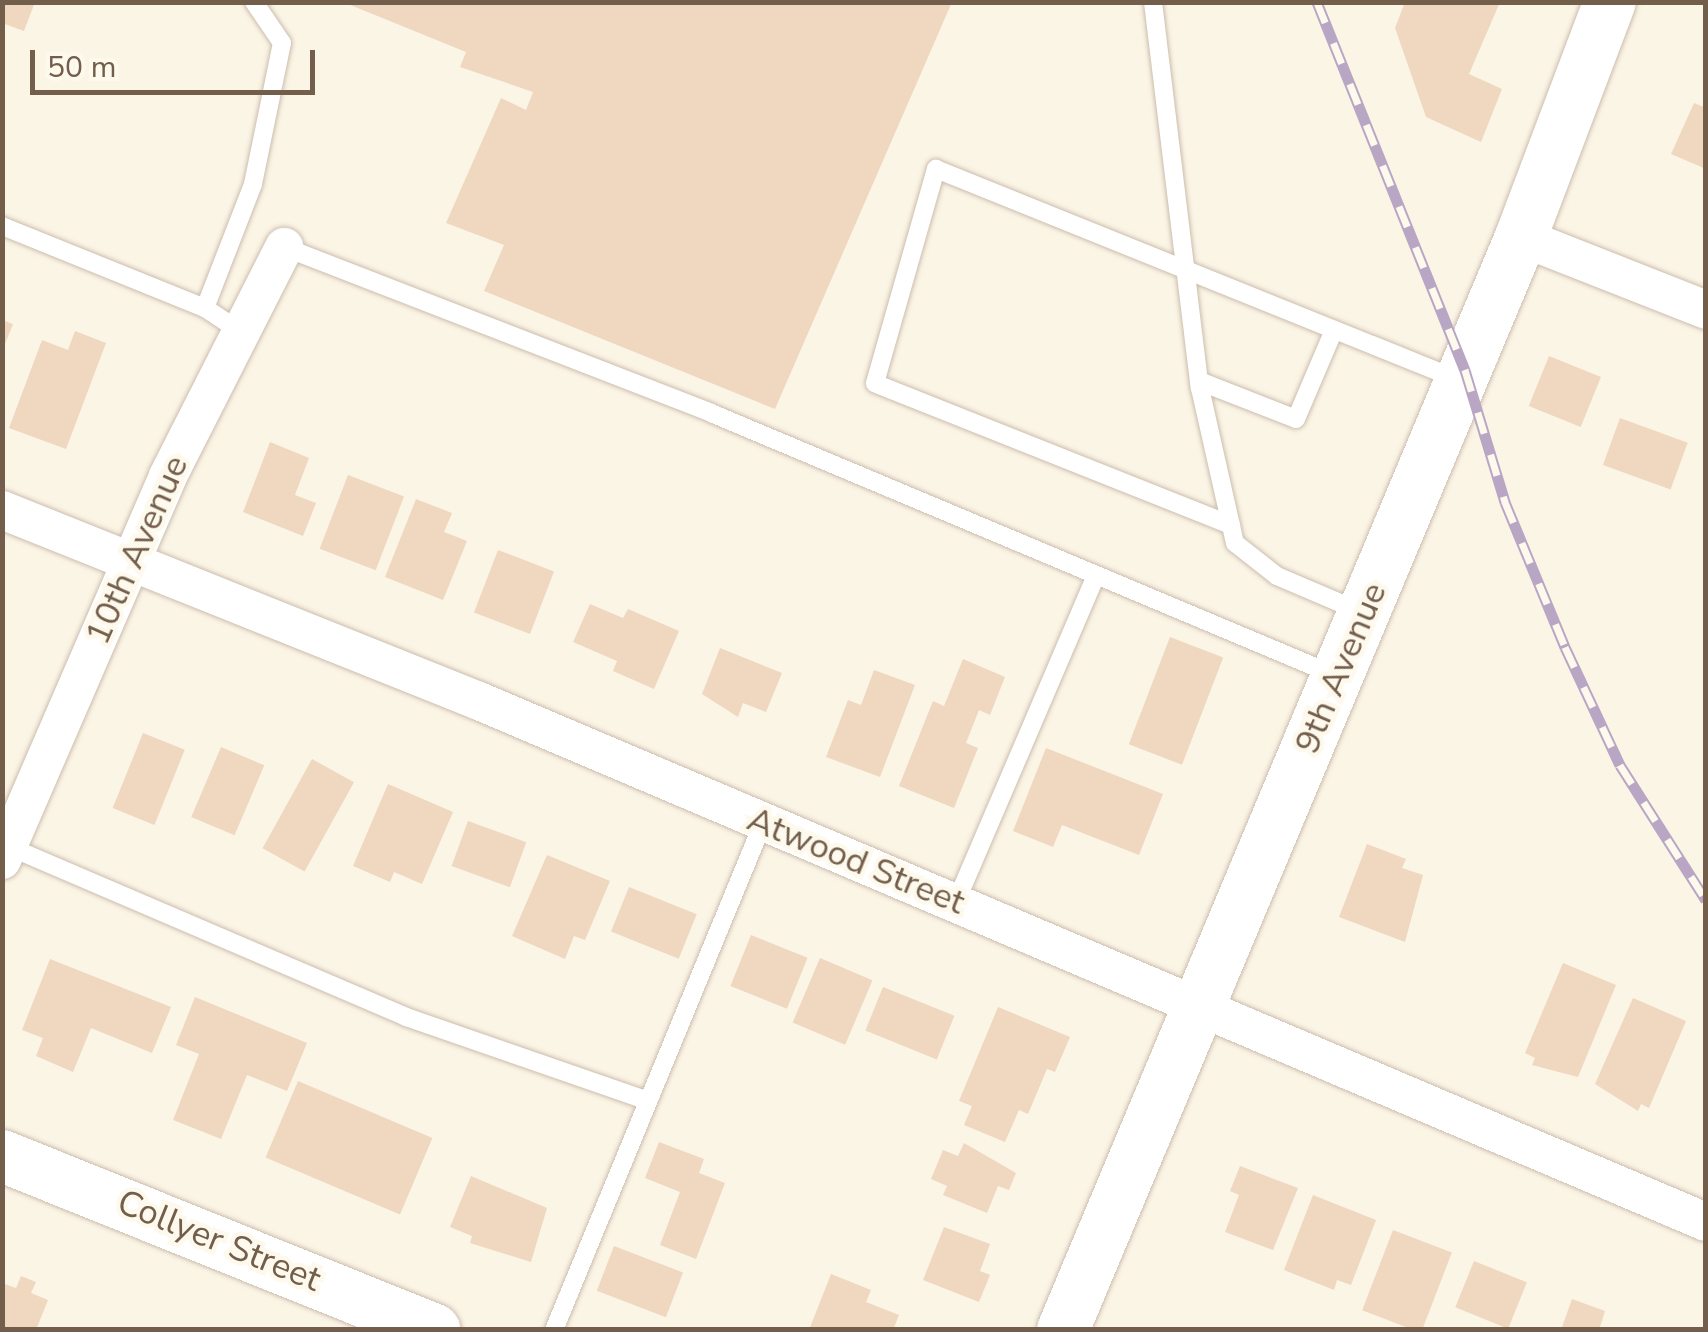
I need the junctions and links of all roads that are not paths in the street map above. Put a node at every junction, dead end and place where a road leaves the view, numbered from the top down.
1 (254, 2) edge
2 (1153, 2) edge
3 (1610, 2) edge
4 (2, 226) edge
5 (1521, 237) junction
6 (284, 247) joint
7 (1185, 270) junction
8 (205, 308) junction
9 (1706, 310) edge
10 (1334, 330) junction
11 (240, 332) junction
12 (1199, 381) junction
13 (1460, 381) junction
14 (2, 510) edge
15 (1231, 526) junction
16 (130, 562) junction
17 (1096, 576) junction
18 (1364, 614) junction
19 (1337, 676) junction
20 (763, 823) junction
21 (4, 850) edge
22 (956, 902) junction
23 (1200, 1006) junction
24 (648, 1100) junction
25 (2, 1156) edge
26 (1706, 1222) edge
27 (434, 1330) edge
28 (554, 1330) edge
29 (1063, 1330) edge

1 - 8 lane
2 - 7 lane
3 - 5 main road, 9th Avenue
4 - 8 lane
5 - 9 street
5 - 13 main road, 9th Avenue
6 - 11 street, 10th Avenue
6 - 17 lane
7 - 10 lane
7 - 12 lane
7 - 15 lane
8 - 11 lane
10 - 12 lane
10 - 13 lane
11 - 16 street, 10th Avenue
12 - 15 lane
13 - 18 main road, 9th Avenue
14 - 16 street, Atwood Street
15 - 18 lane
16 - 20 street, Atwood Street
16 - 21 street, 10th Avenue
17 - 19 lane
17 - 22 lane
18 - 19 main road, 9th Avenue
19 - 23 main road, 9th Avenue
20 - 22 street, Atwood Street
20 - 24 lane
21 - 24 lane
22 - 23 street, Atwood Street
23 - 26 street, Atwood Street
23 - 29 main road, 9th Avenue
24 - 28 lane
25 - 27 main road, Collyer Street

